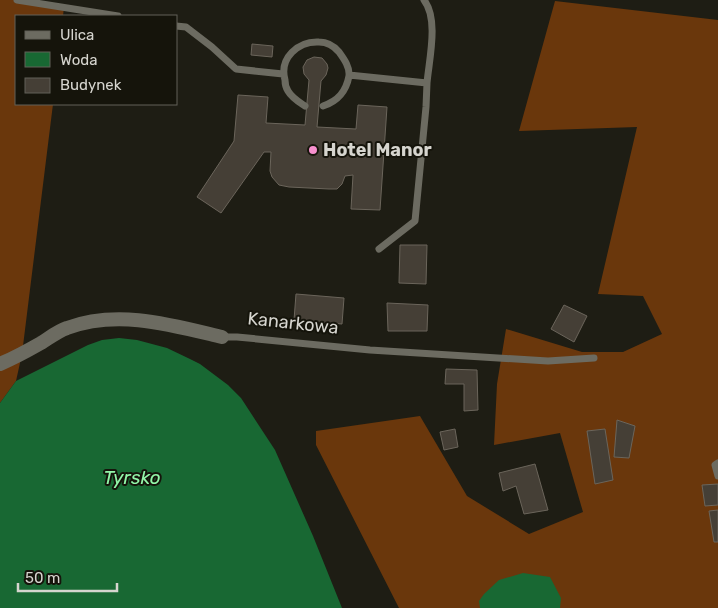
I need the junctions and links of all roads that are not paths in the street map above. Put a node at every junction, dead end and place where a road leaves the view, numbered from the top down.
1 (17, 0) edge
2 (424, 0) edge
3 (112, 15) edge
4 (178, 26) edge
5 (283, 74) junction
6 (349, 75) junction
7 (426, 83) junction
8 (305, 106) dead end
9 (323, 106) dead end
10 (379, 248) dead end
11 (222, 337) joint
12 (594, 358) dead end
13 (0, 364) edge
14 (718, 463) edge
15 (718, 476) edge

1 - 3 lane
2 - 7 lane
4 - 5 lane
5 - 6 lane
5 - 8 lane
6 - 7 lane
6 - 9 lane
7 - 10 lane
11 - 12 lane, Kanarkowa
11 - 13 street, Kanarkowa
14 - 15 lane

